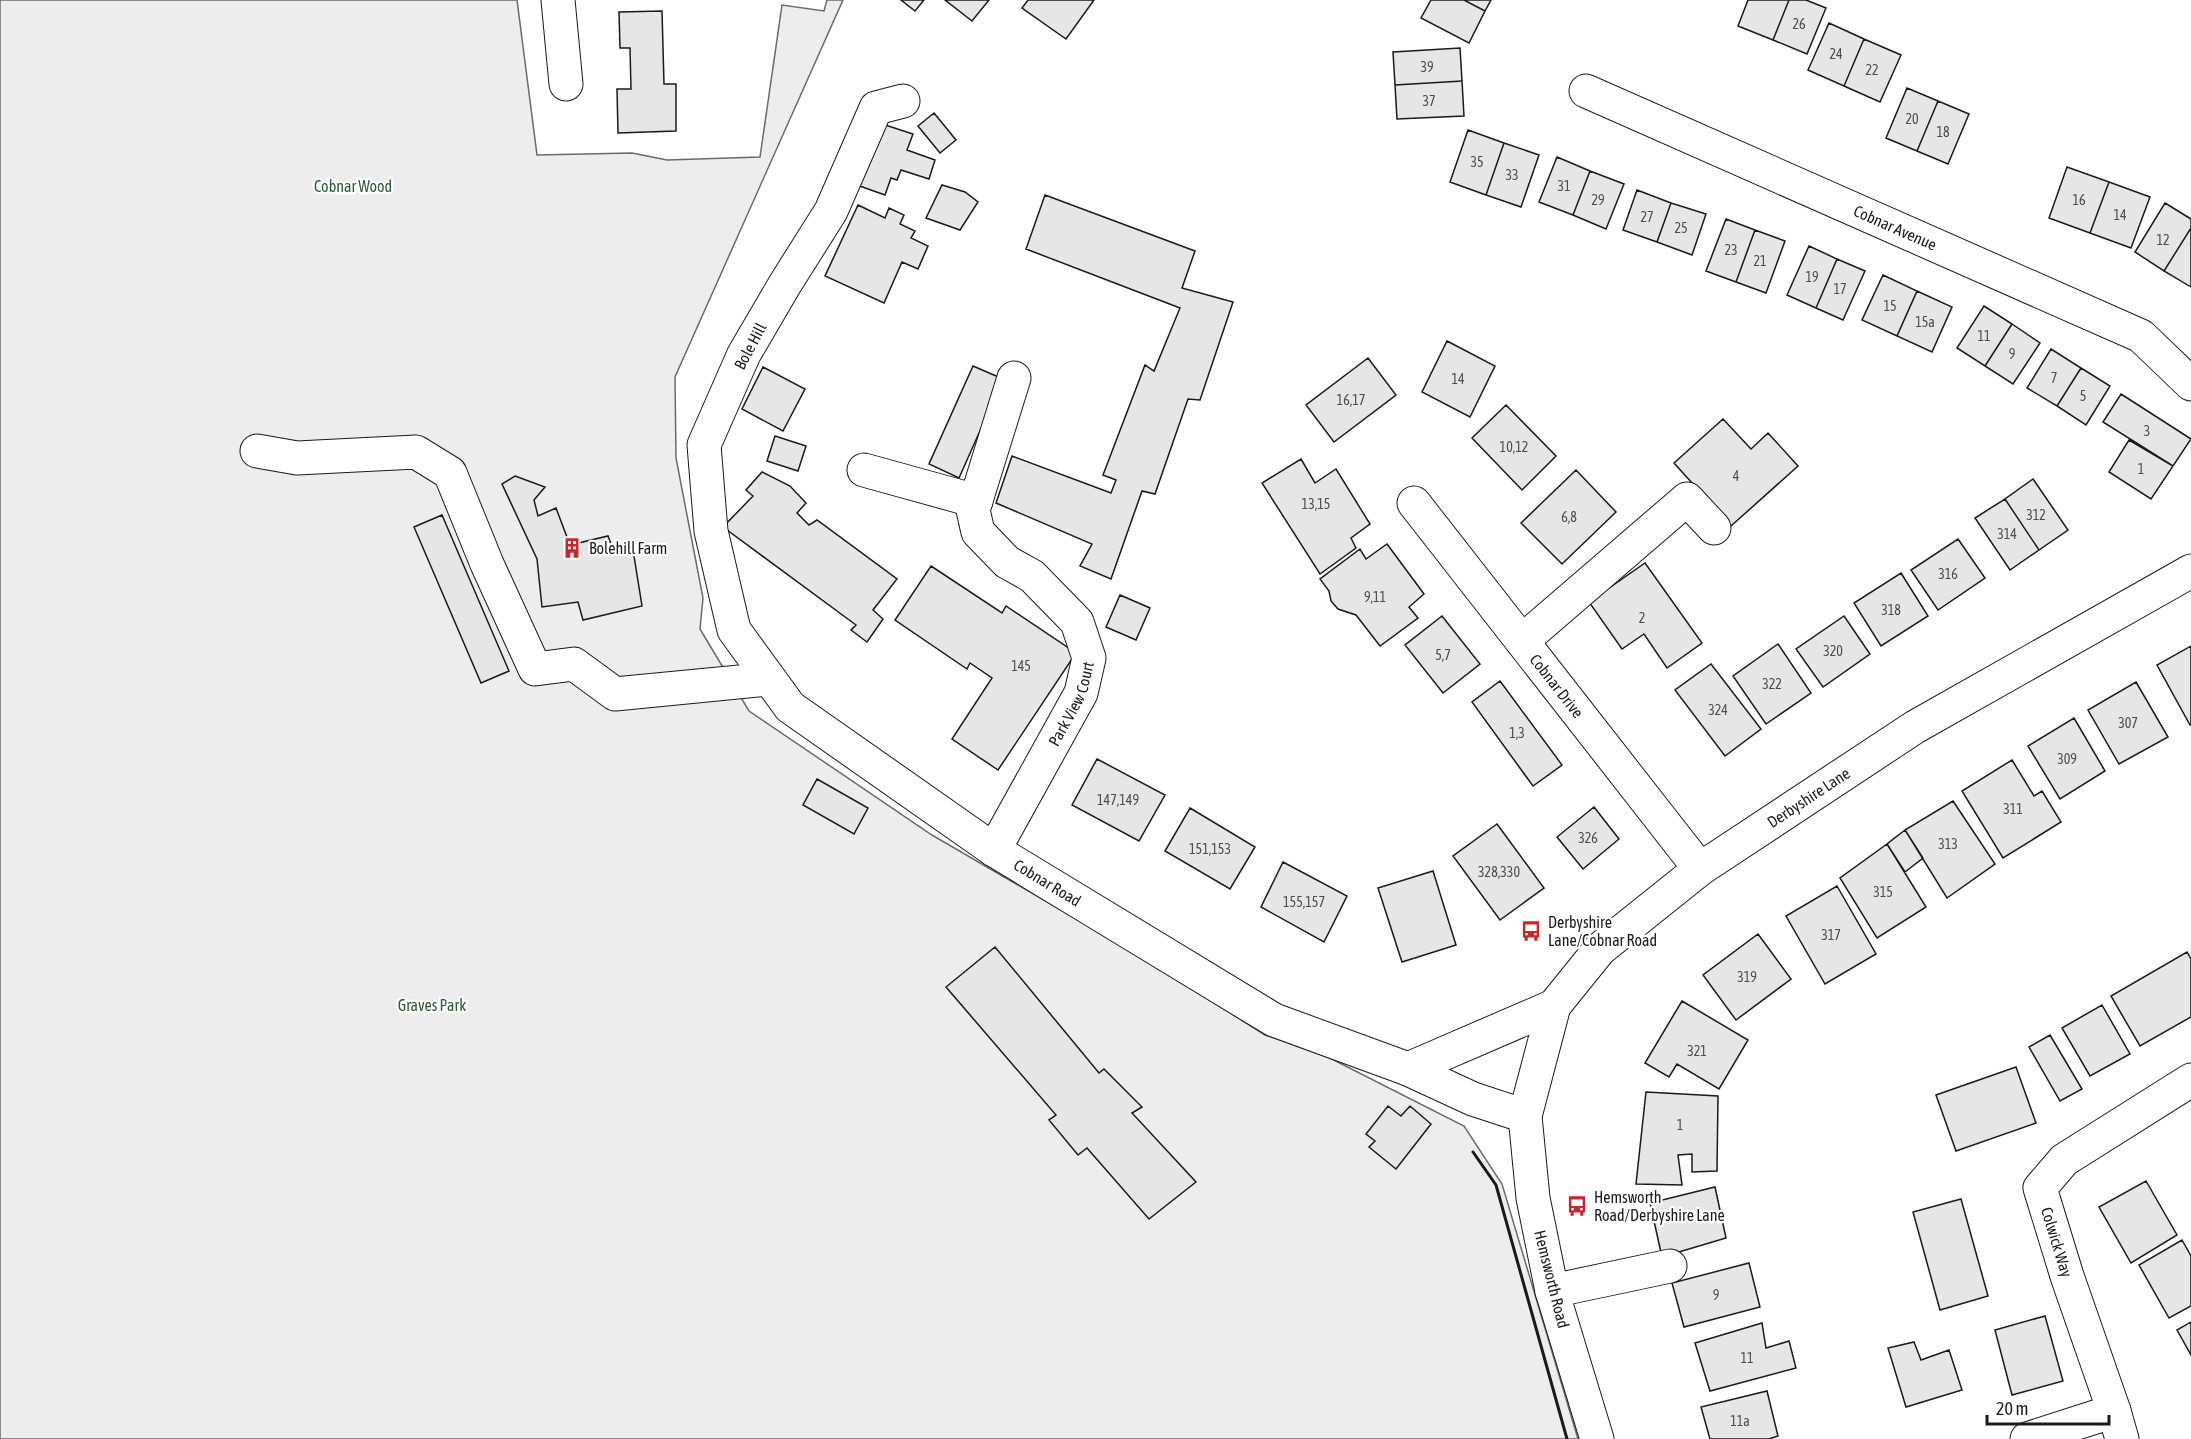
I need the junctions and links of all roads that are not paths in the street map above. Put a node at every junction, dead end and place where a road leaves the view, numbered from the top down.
1 (558, 0) edge
2 (566, 84) dead end
3 (1586, 91) dead end
4 (903, 101) dead end
5 (1014, 378) dead end
6 (2191, 384) edge
7 (257, 451) dead end
8 (864, 470) dead end
9 (976, 501) junction
10 (1414, 503) dead end
11 (1714, 528) dead end
12 (2191, 570) edge
13 (734, 630) joint
14 (1522, 641) junction
15 (769, 679) junction
16 (994, 850) junction
17 (1700, 869) junction
18 (1554, 1006) junction
19 (1408, 1069) junction
20 (2191, 1080) edge
21 (1525, 1116) junction
22 (1670, 1266) dead end
23 (1552, 1291) junction
24 (2118, 1425) edge
25 (1597, 1439) edge
26 (2027, 1439) edge

1 - 2 street
3 - 6 street, Cobnar Avenue
4 - 13 street, Bole Hill
5 - 9 street, Park View Court
7 - 15 street
8 - 9 street
9 - 16 street, Park View Court
10 - 14 street, Cobnar Drive
11 - 14 street
12 - 17 street, Derbyshire Lane
13 - 15 street, Cobnar Road
14 - 17 street, Cobnar Drive
15 - 16 street, Cobnar Road
16 - 19 street, Cobnar Road
17 - 18 street, Derbyshire Lane
18 - 19 street
18 - 21 street, Derbyshire Lane
19 - 21 street, Cobnar Road
20 - 24 street, Colwick Way
21 - 23 street, Hemsworth Road
22 - 23 street
23 - 25 street, Hemsworth Road
24 - 26 street

